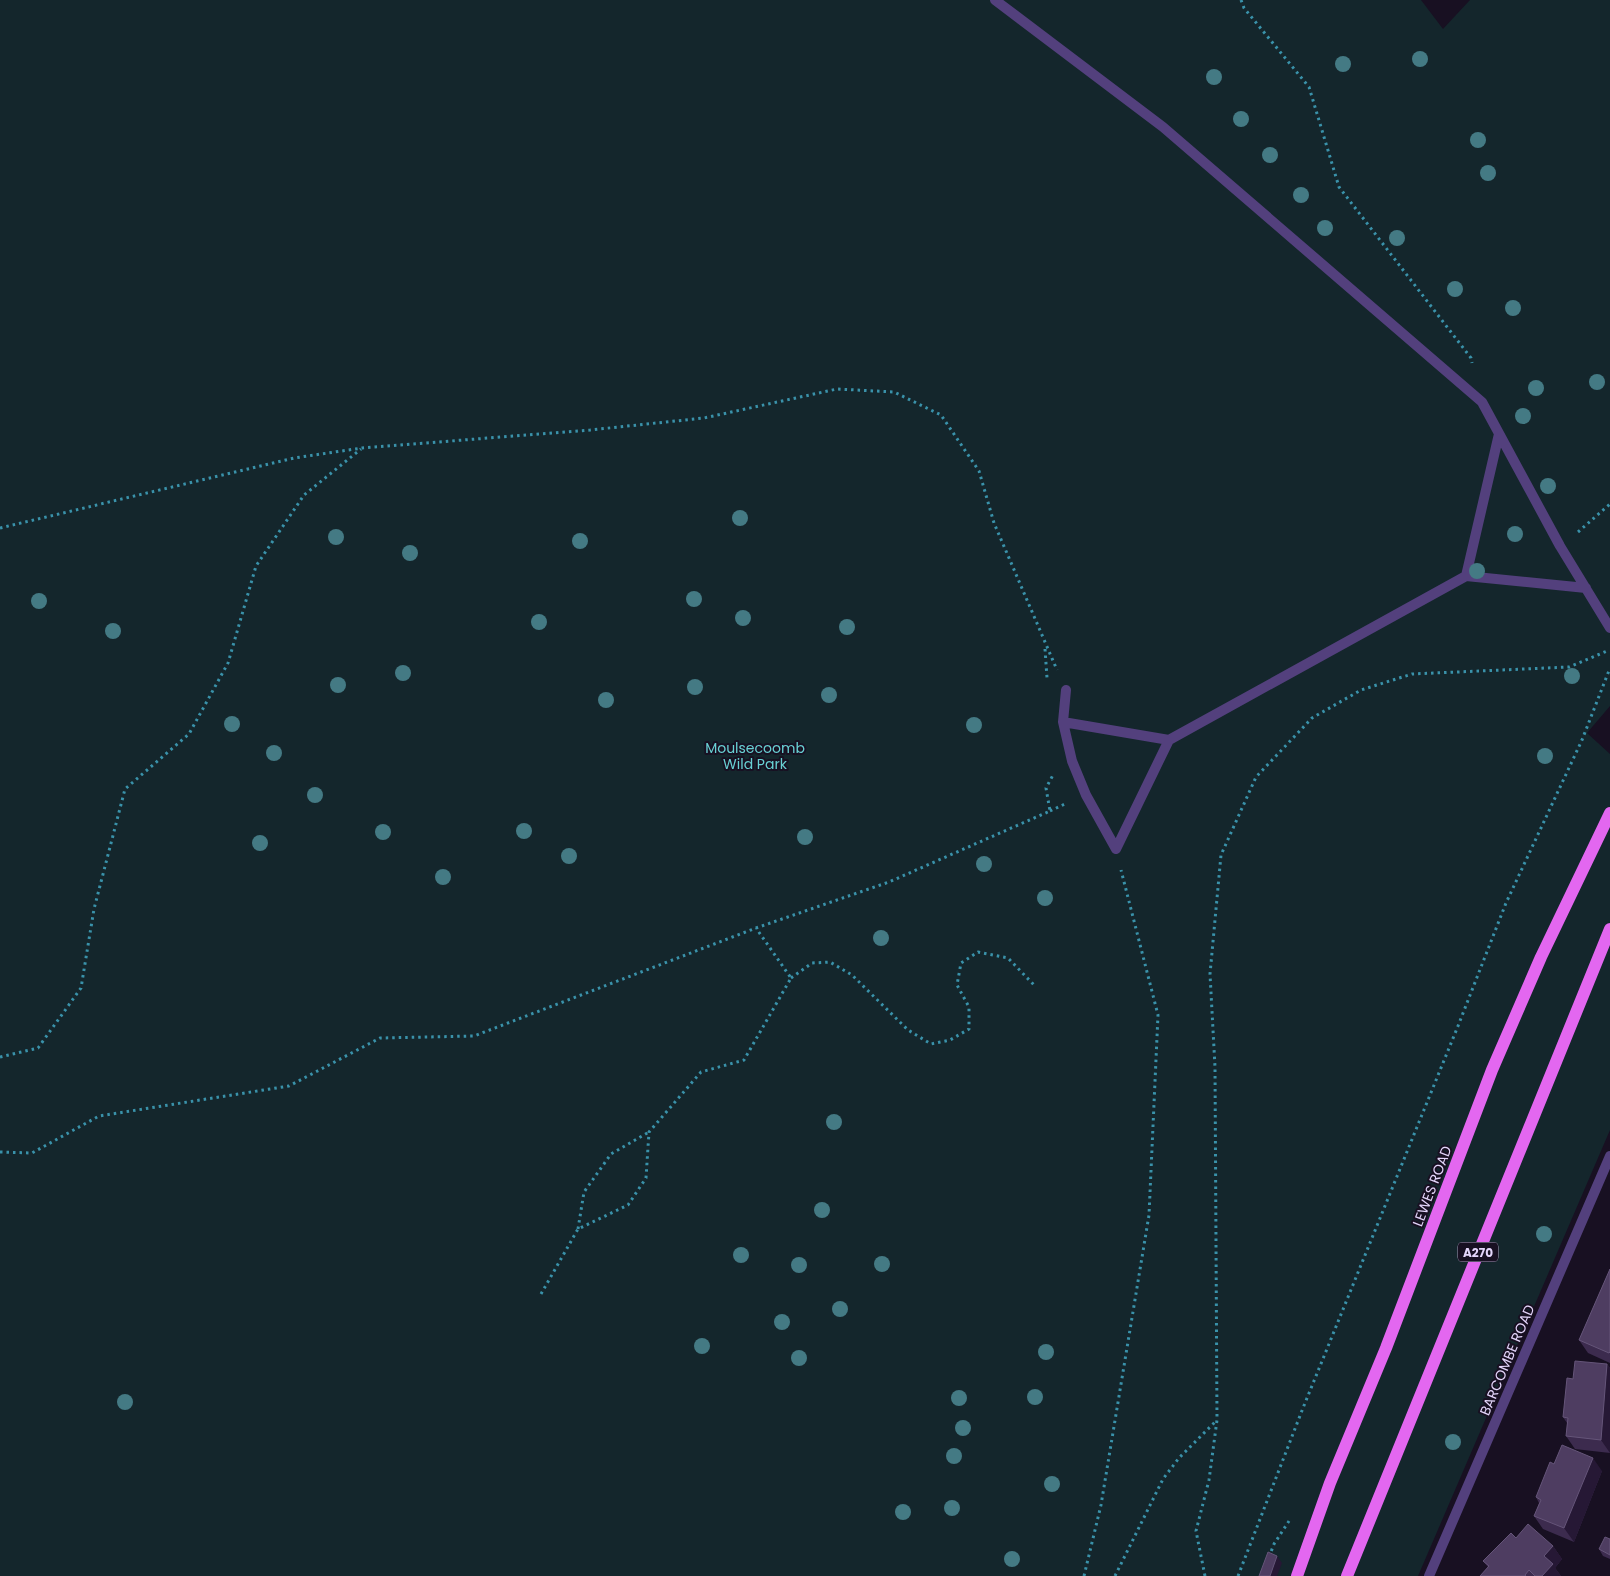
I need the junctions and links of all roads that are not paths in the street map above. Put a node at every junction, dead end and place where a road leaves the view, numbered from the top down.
1 (995, 0) edge
2 (1499, 434) junction
3 (1466, 576) junction
4 (1586, 588) junction
5 (1610, 628) edge
6 (1066, 690) road end
7 (1063, 722) junction
8 (1169, 740) junction
9 (1610, 814) edge
10 (1610, 930) edge
11 (1610, 1156) edge
12 (1297, 1576) edge
13 (1347, 1576) edge
14 (1429, 1576) edge

1 - 2 street
2 - 3 street
2 - 4 street
3 - 4 street
3 - 8 street
4 - 5 street
6 - 7 street
7 - 8 street
7 - 8 street
9 - 12 main road, LEWES ROAD
10 - 13 main road, A270
11 - 14 street, BARCOMBE ROAD

